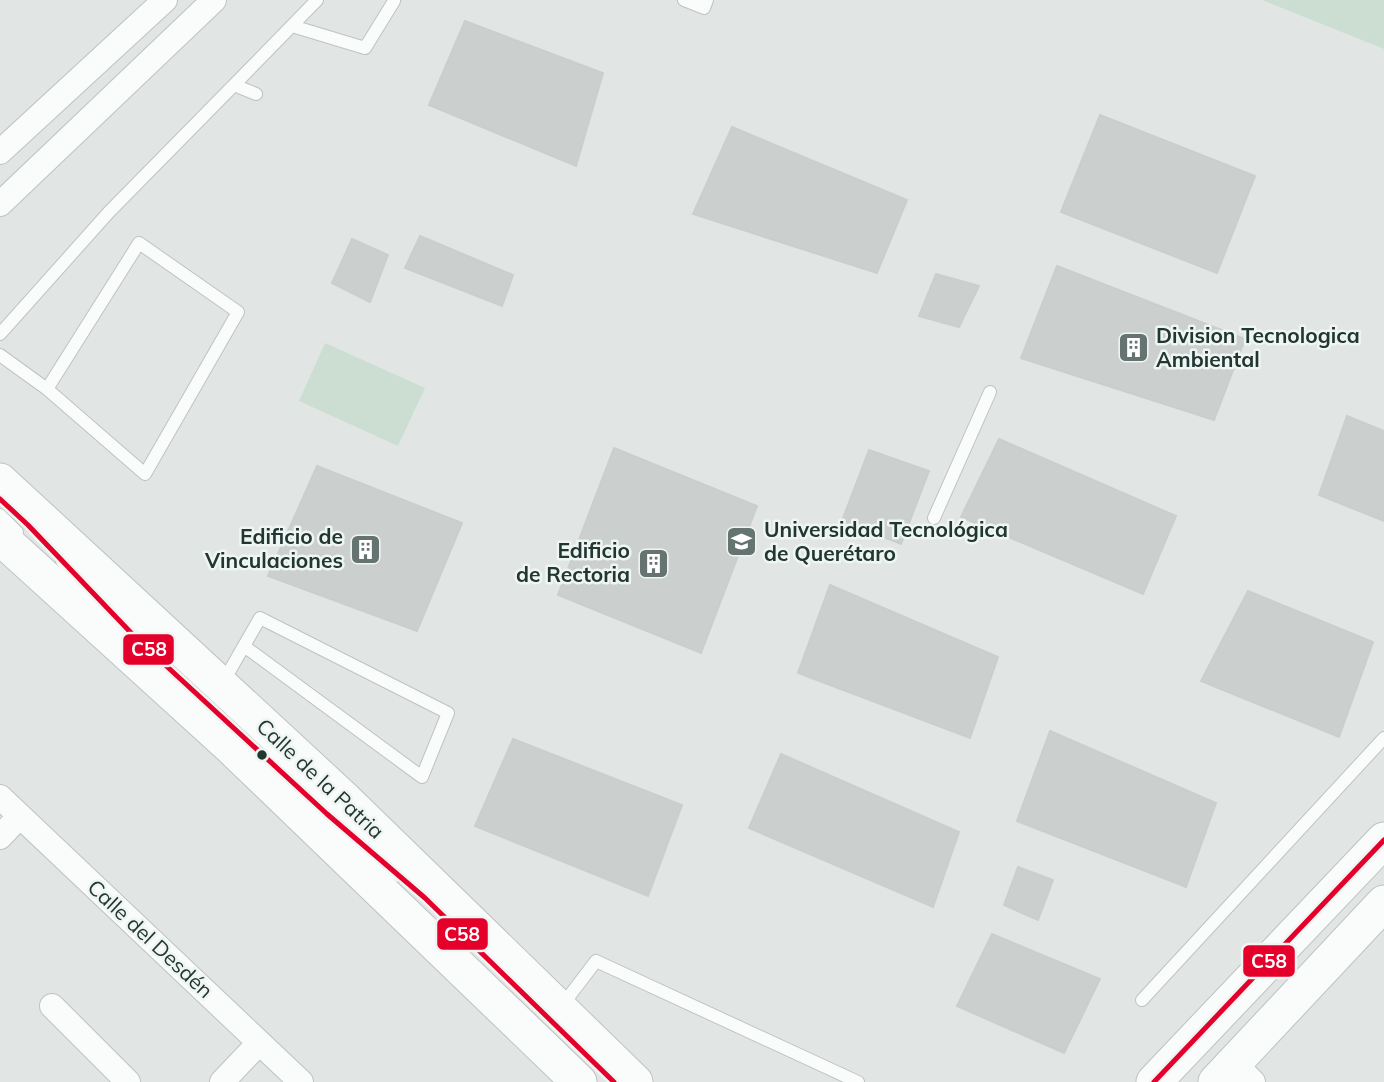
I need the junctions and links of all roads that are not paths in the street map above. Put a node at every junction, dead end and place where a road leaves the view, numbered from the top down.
1 (164, 0) edge
2 (214, 0) edge
3 (317, 0) edge
4 (684, 0) edge
5 (707, 0) edge
6 (394, 1) edge
7 (292, 26) junction
8 (234, 85) junction
9 (256, 93) dead end
10 (0, 152) edge
11 (0, 204) edge
12 (0, 334) edge
13 (0, 355) edge
14 (47, 389) junction
15 (990, 392) dead end
16 (0, 481) edge
17 (0, 499) edge
18 (0, 515) edge
19 (934, 518) dead end
20 (0, 537) edge
21 (244, 646) junction
22 (221, 685) junction
23 (1384, 738) edge
24 (0, 797) edge
25 (20, 816) junction
26 (0, 837) edge
27 (1384, 840) edge
28 (1384, 903) edge
29 (1142, 1000) dead end
30 (52, 1006) dead end
31 (560, 1008) junction
32 (259, 1043) junction
33 (1234, 1076) edge
34 (128, 1082) edge
35 (222, 1082) edge
36 (301, 1082) edge
37 (579, 1082) edge
38 (593, 1082) edge
39 (614, 1082) edge
40 (635, 1082) edge
41 (858, 1082) edge
42 (1154, 1082) edge

1 - 10 street
2 - 11 street
3 - 7 lane
4 - 5 lane
6 - 7 lane
7 - 8 lane
8 - 9 lane
8 - 12 lane
13 - 14 lane
14 - 14 lane
15 - 19 lane
16 - 22 street, Calle de la Patria
17 - 39 lane
18 - 38 lane
20 - 37 street, Calle de la Patria
21 - 21 lane
21 - 22 lane
22 - 31 street, Calle de la Patria
23 - 29 lane
24 - 25 street, Calle del Desdén
25 - 26 street
25 - 32 street, Calle del Desdén
27 - 42 street
28 - 33 street
30 - 34 street
31 - 40 street, Calle de la Patria
31 - 41 lane
32 - 35 street
32 - 36 street, Calle del Desdén

